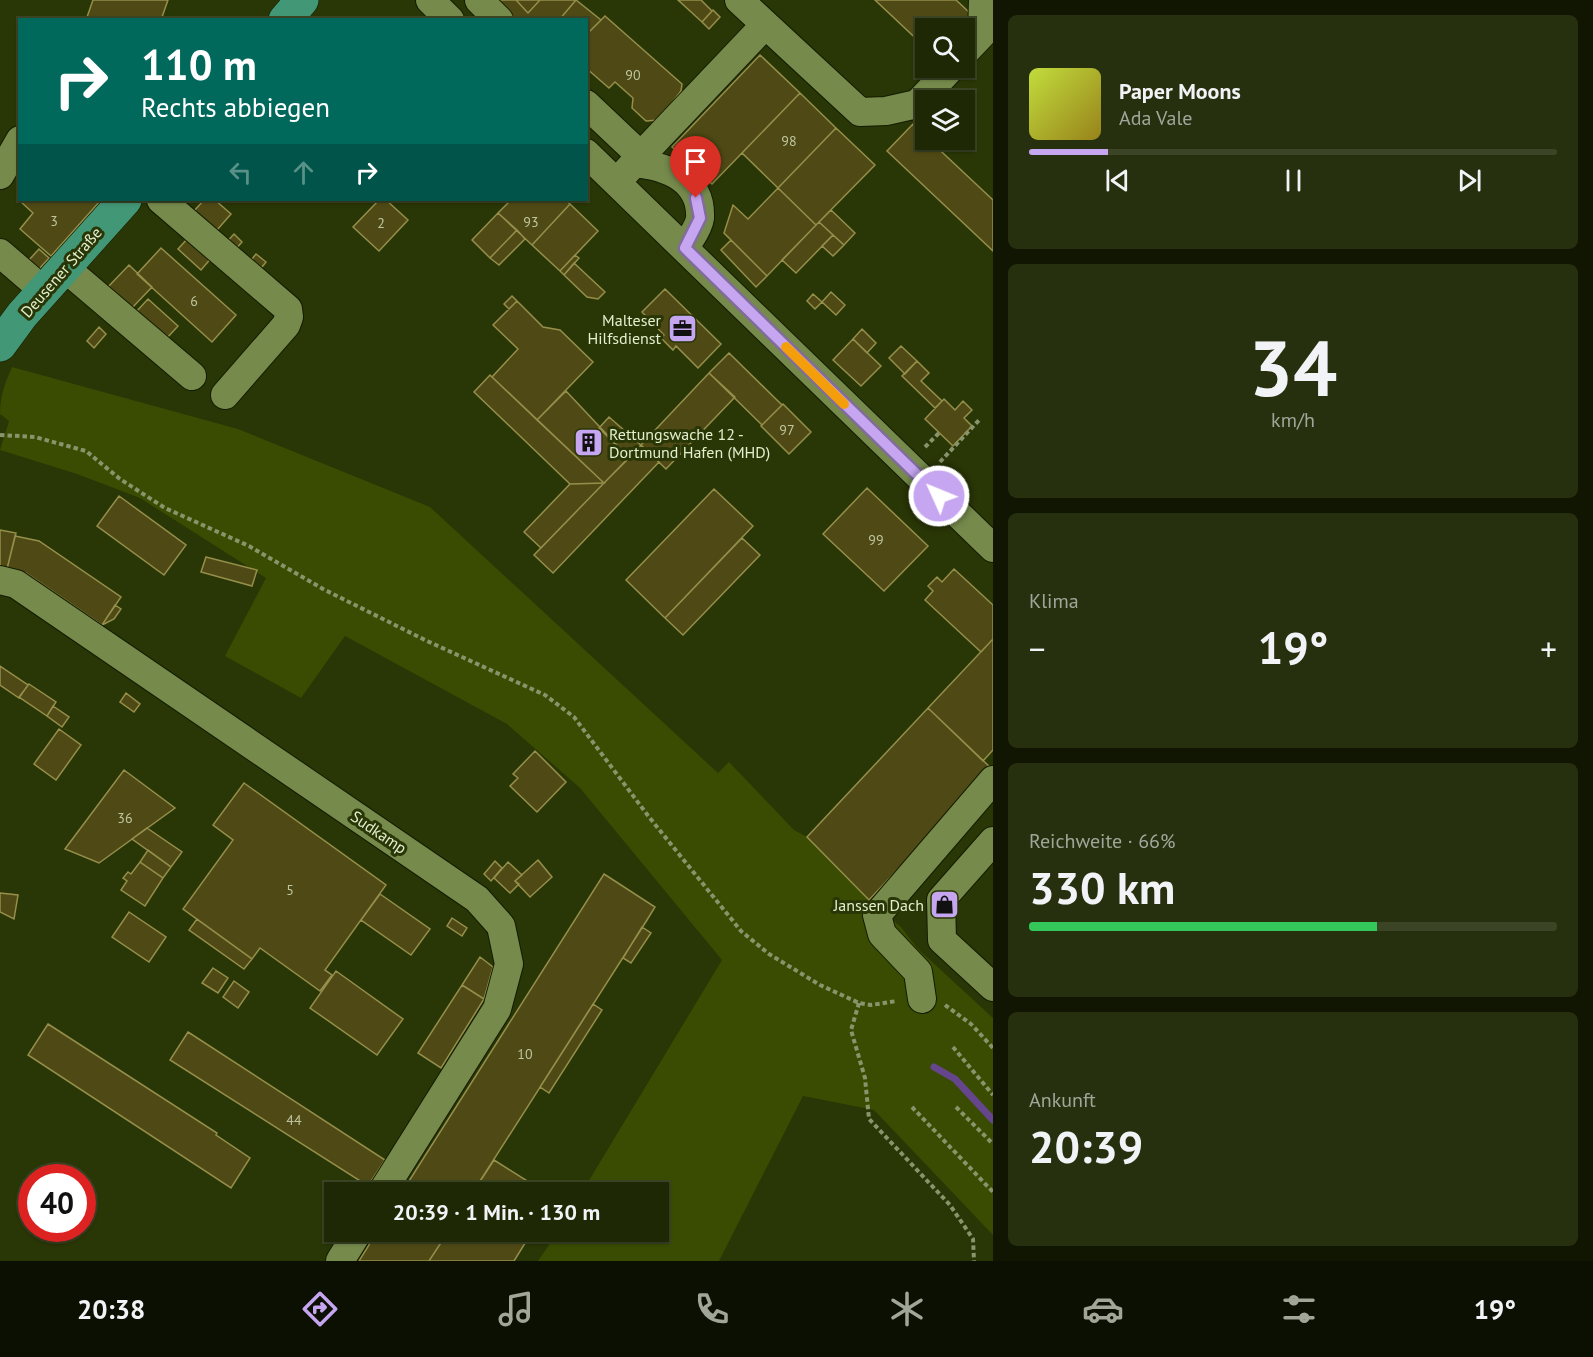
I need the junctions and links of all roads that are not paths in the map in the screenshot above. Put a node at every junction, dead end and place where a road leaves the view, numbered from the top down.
1 (302, 0) edge
2 (430, 0) edge
3 (479, 0) edge
4 (739, 0) edge
5 (983, 0) edge
6 (287, 18) edge
7 (448, 18) edge
8 (498, 18) edge
9 (765, 25) junction
10 (975, 41) edge
11 (942, 78) edge
12 (588, 107) edge
13 (18, 144) edge
14 (588, 154) edge
15 (631, 167) junction
16 (0, 175) edge
17 (124, 201) edge
18 (162, 201) edge
19 (685, 248) junction
20 (0, 253) edge
21 (54, 280) junction
22 (0, 345) edge
23 (192, 376) dead end
24 (225, 395) dead end
25 (993, 548) edge
26 (0, 580) edge
27 (993, 780) edge
28 (993, 841) edge
29 (993, 987) edge
30 (922, 999) road end
31 (388, 1182) edge
32 (352, 1242) edge
33 (340, 1261) edge

1 - 6 main road
2 - 7 street
3 - 8 street
4 - 9 street
5 - 10 street
9 - 11 street
9 - 15 street
12 - 15 street
13 - 16 street
14 - 15 street
15 - 19 street
15 - 19 street
17 - 21 main road, Deusener Straße
18 - 24 street
19 - 25 street
20 - 21 street
21 - 22 main road, Deusener Straße
21 - 23 street
26 - 31 street, Sudkamp
27 - 30 street
28 - 29 street
32 - 33 street

